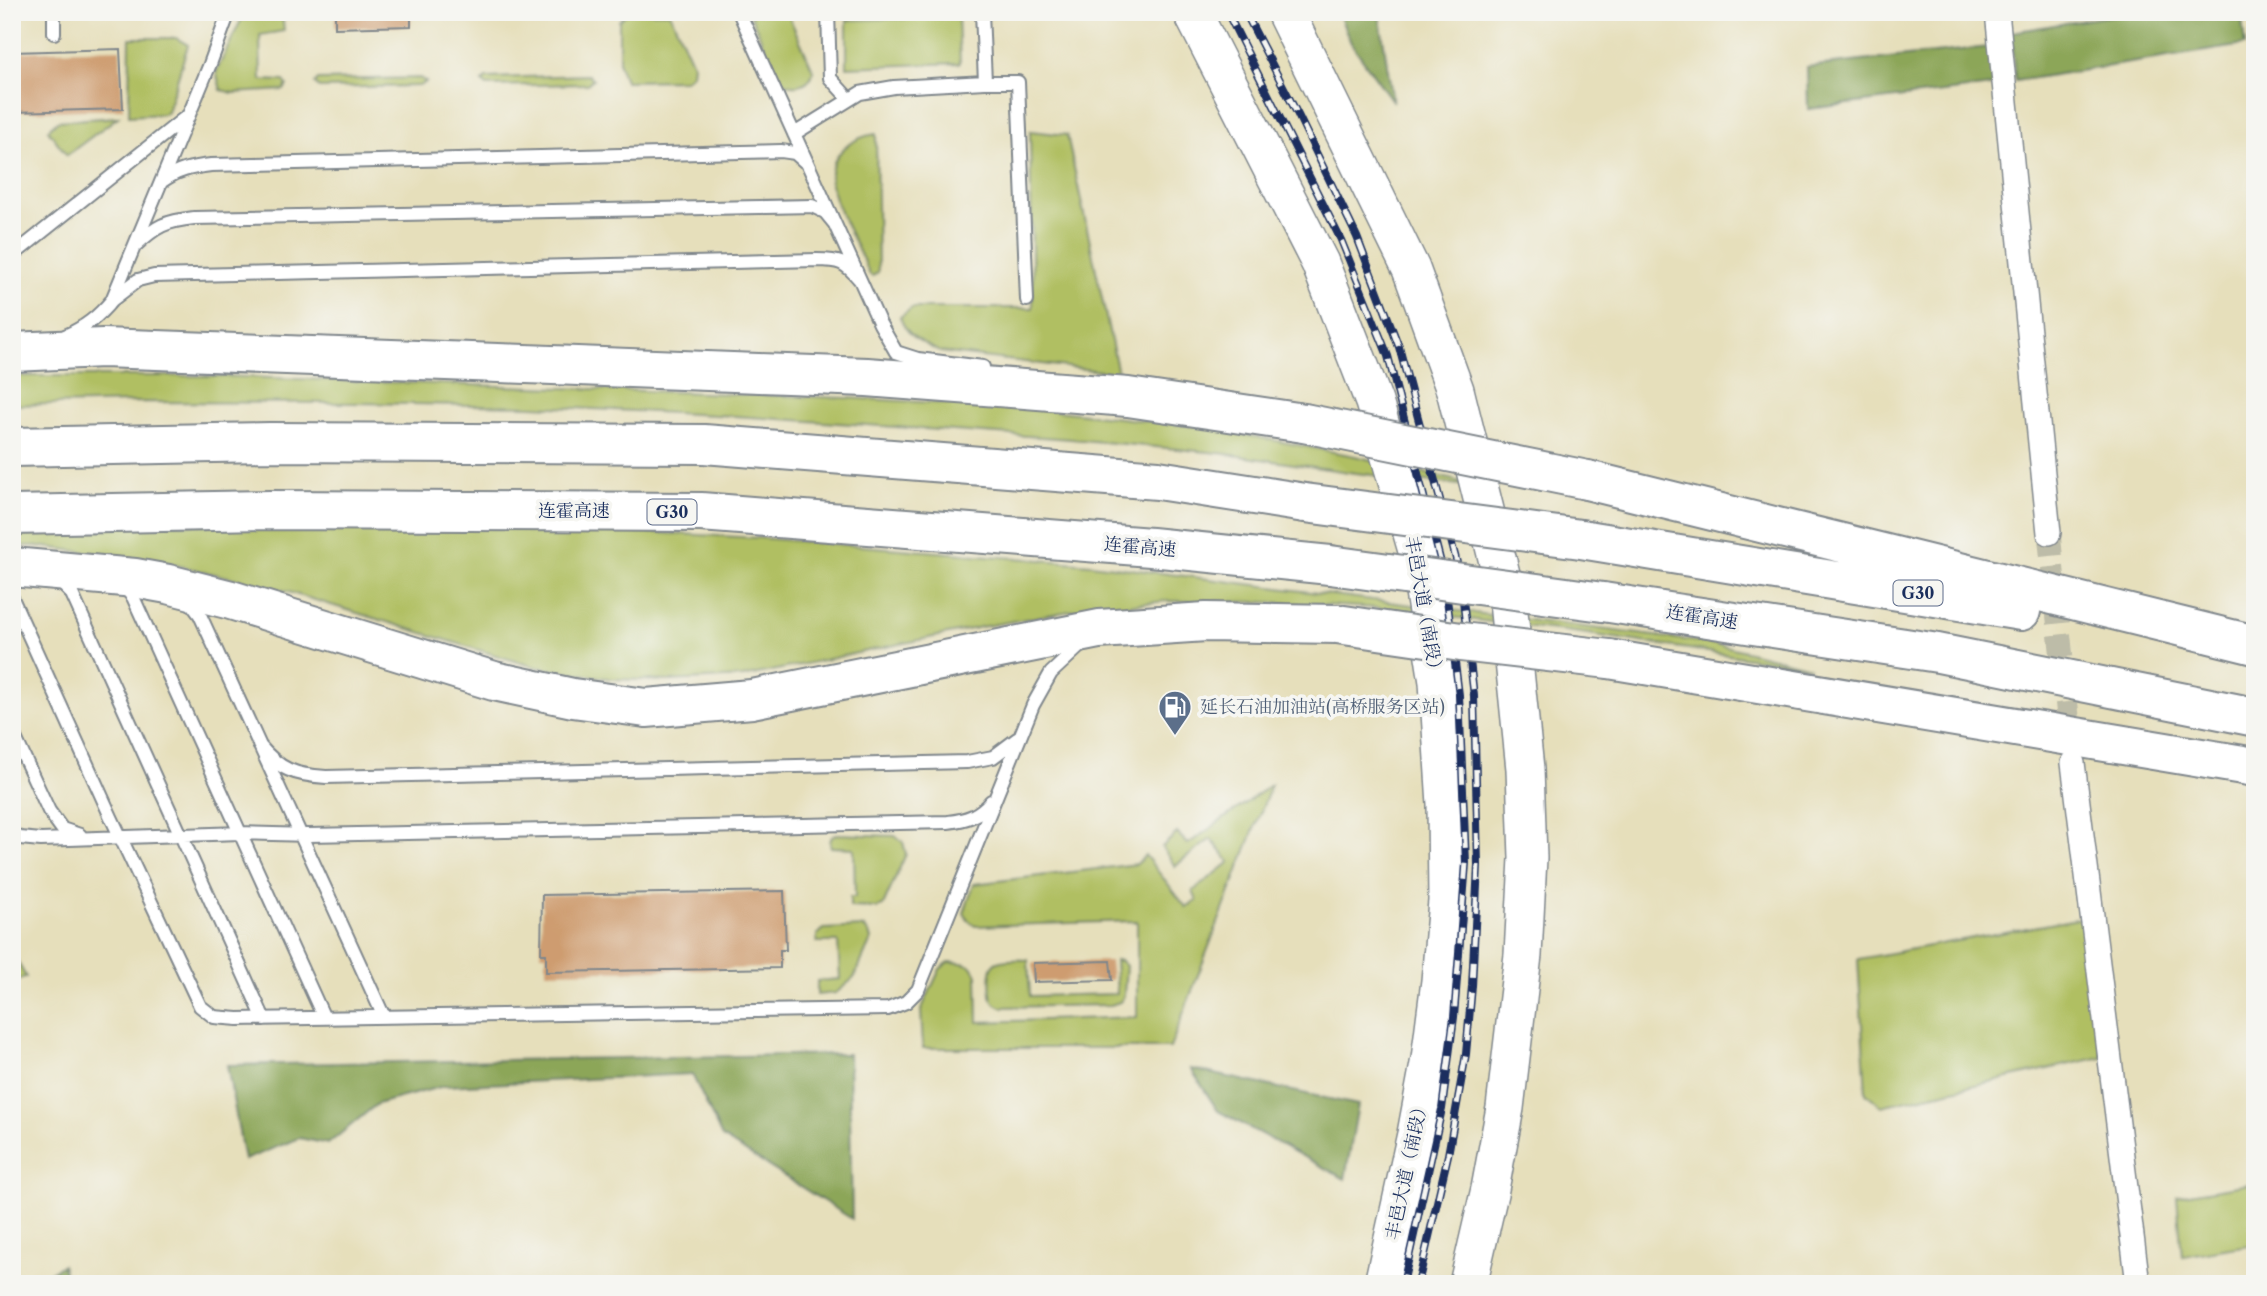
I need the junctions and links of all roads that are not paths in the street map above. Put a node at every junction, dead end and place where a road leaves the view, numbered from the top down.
1 (54, 12) edge
2 (229, 12) edge
3 (739, 12) edge
4 (828, 12) edge
5 (982, 12) edge
6 (1192, 12) edge
7 (1285, 12) edge
8 (1997, 12) edge
9 (54, 33) dead end
10 (985, 82) junction
11 (849, 99) junction
12 (189, 114) junction
13 (794, 134) junction
14 (808, 165) junction
15 (161, 182) junction
16 (834, 223) junction
17 (136, 245) junction
18 (12, 257) edge
19 (860, 280) junction
20 (112, 300) junction
21 (1027, 300) dead end
22 (18, 351) edge
23 (998, 369) dead end
24 (1076, 380) dead end
25 (1171, 403) junction
26 (12, 447) edge
27 (12, 514) edge
28 (2049, 533) tunnel mouth
29 (26, 567) edge
30 (104, 575) junction
31 (168, 584) junction
32 (12, 598) edge
33 (1123, 627) junction
34 (2255, 645) edge
35 (2255, 650) edge
36 (2255, 717) edge
37 (12, 731) edge
38 (1018, 738) junction
39 (259, 745) junction
40 (2073, 764) tunnel mouth
41 (2255, 766) edge
42 (997, 795) junction
43 (12, 834) edge
44 (240, 834) junction
45 (180, 835) junction
46 (299, 835) junction
47 (121, 837) junction
48 (87, 838) junction
49 (384, 1017) junction
50 (324, 1018) junction
51 (264, 1019) junction
52 (1382, 1284) edge
53 (1468, 1284) edge
54 (2138, 1284) edge

1 - 9 lane
2 - 12 lane
3 - 13 lane
4 - 11 lane
5 - 10 lane
6 - 52 main road, 丰邑大道（南段）
7 - 53 main road
8 - 28 street
10 - 11 lane
10 - 21 lane
11 - 13 lane
12 - 15 lane
12 - 18 lane
13 - 14 lane
14 - 15 lane
14 - 16 lane
15 - 17 lane
16 - 17 lane
16 - 19 lane
17 - 20 lane
19 - 20 lane
19 - 23 lane
20 - 22 lane
22 - 25 highway
24 - 25 lane
25 - 34 highway, bridge
26 - 35 highway, G30, bridge
27 - 36 highway, 连霍高速 / G30, bridge
29 - 30 highway
29 - 45 lane
30 - 31 highway
30 - 44 lane
31 - 33 highway
31 - 39 lane
32 - 47 lane
33 - 38 lane
33 - 41 highway, bridge
37 - 48 lane
38 - 39 lane
38 - 42 lane
39 - 46 lane
40 - 54 street
42 - 46 lane
42 - 49 lane
43 - 48 lane
44 - 45 lane
44 - 46 lane
44 - 50 lane
45 - 47 lane
45 - 51 lane
46 - 49 lane
47 - 48 lane
47 - 51 lane
49 - 50 lane
50 - 51 lane

